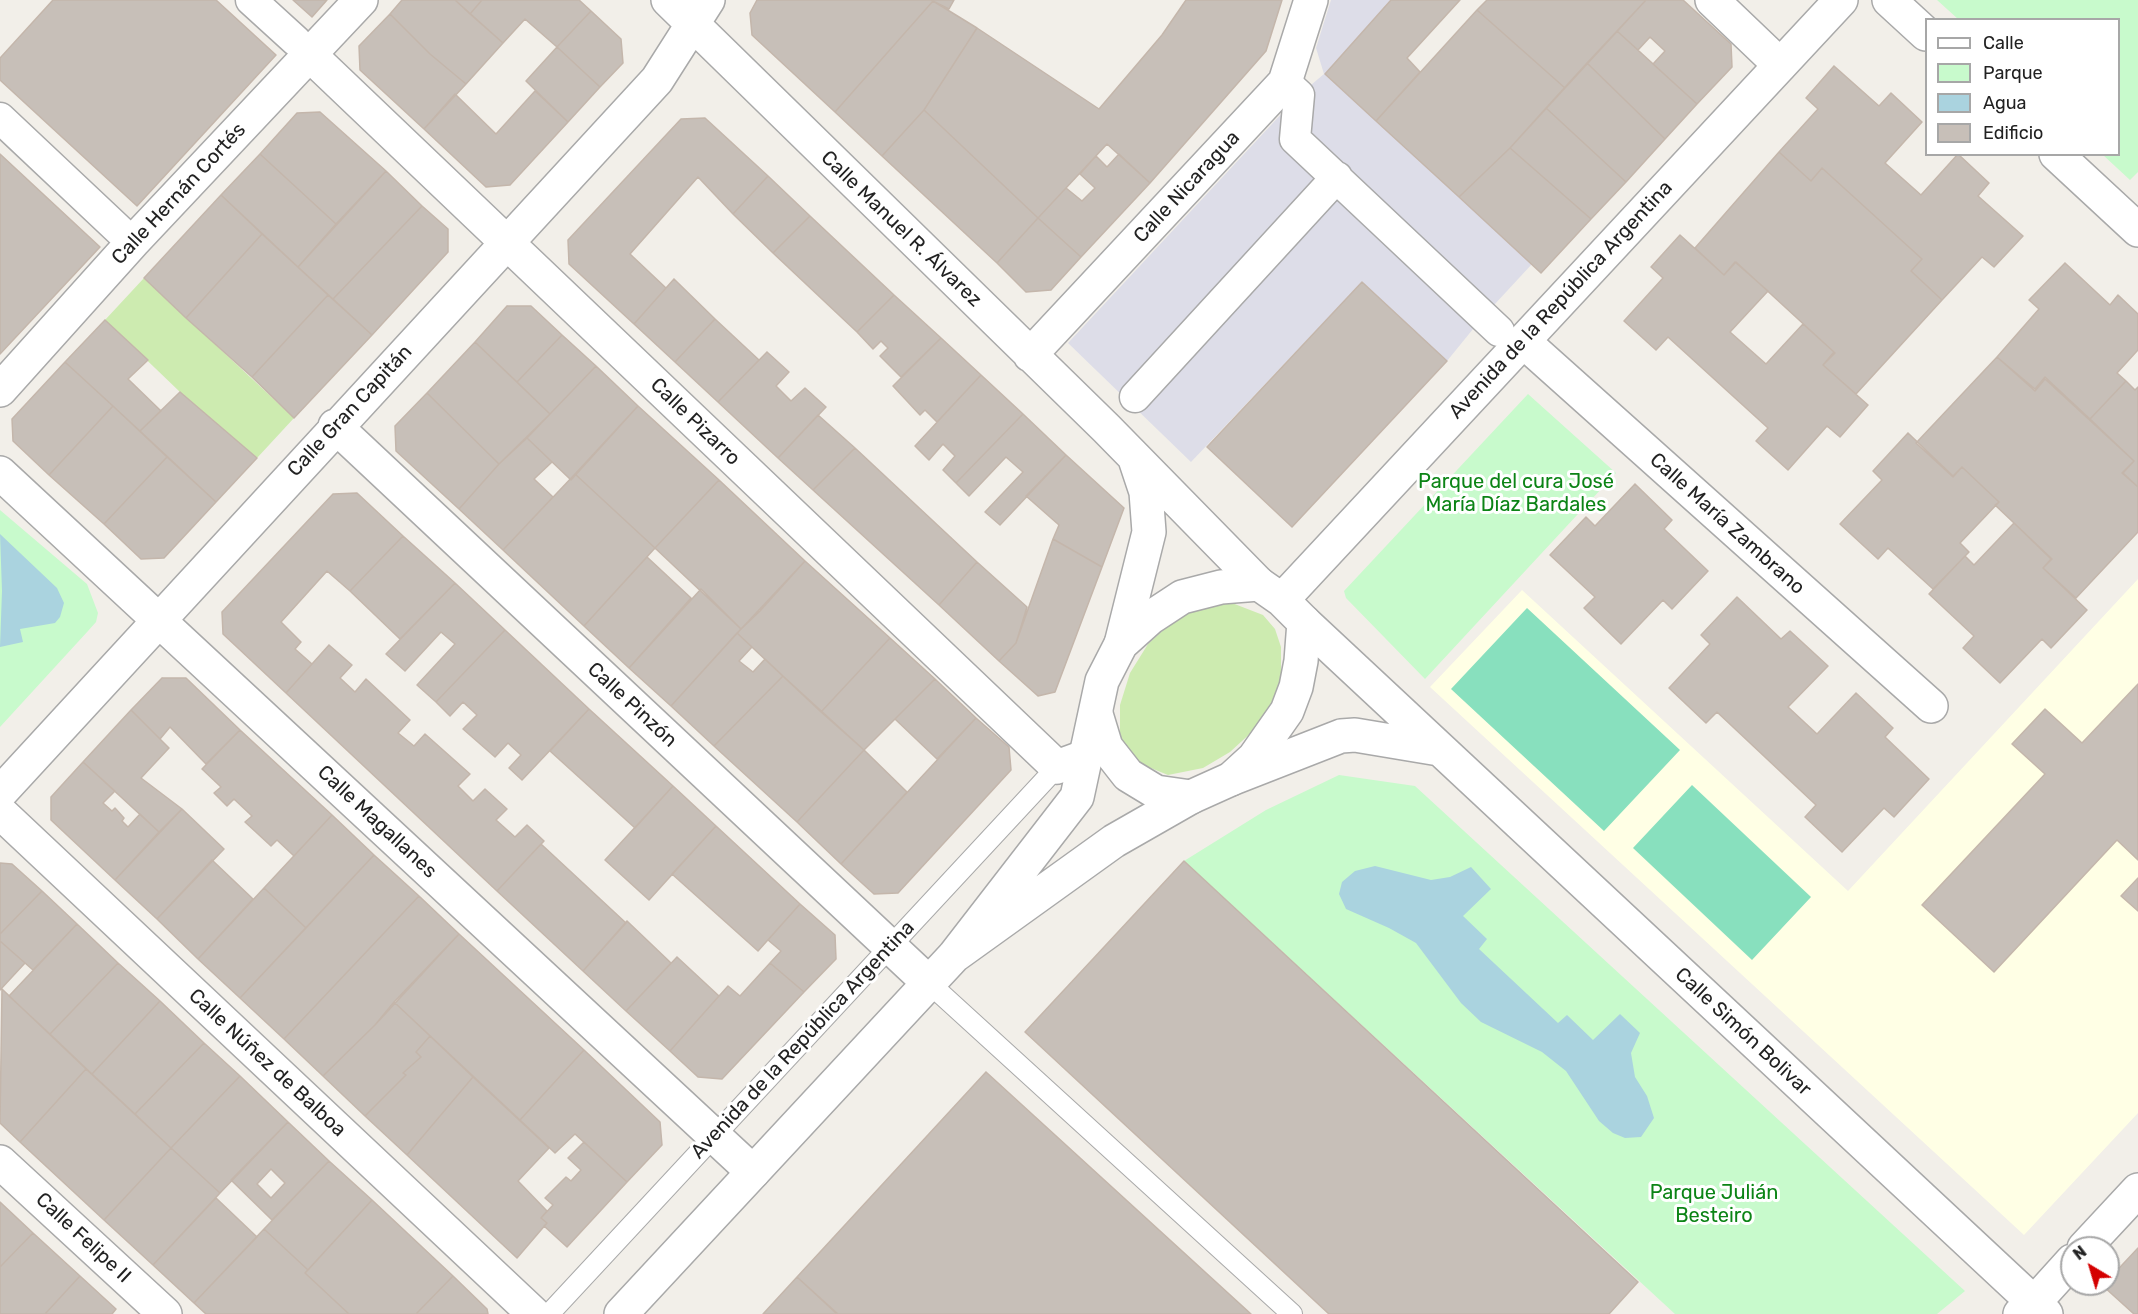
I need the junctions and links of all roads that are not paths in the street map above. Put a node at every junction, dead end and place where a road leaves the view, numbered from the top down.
1 (251, 0) edge
2 (361, 0) edge
3 (668, 0) edge
4 (1311, 0) edge
5 (1712, 0) edge
6 (1841, 0) edge
7 (1889, 0) edge
8 (701, 13) edge
9 (1925, 33) edge
10 (303, 48) junction
11 (1780, 65) junction
12 (1286, 82) junction
13 (0, 118) edge
14 (2058, 156) edge
15 (1337, 177) junction
16 (2138, 230) edge
17 (120, 231) dead end
18 (506, 242) junction
19 (1511, 336) junction
20 (1030, 355) junction
21 (0, 390) edge
22 (1135, 397) dead end
23 (335, 426) junction
24 (1135, 457) junction
25 (0, 473) edge
26 (1281, 602) junction
27 (158, 620) junction
28 (1121, 644) junction
29 (1931, 706) dead end
30 (1096, 714) junction
31 (1439, 749) junction
32 (1072, 761) junction
33 (1231, 779) junction
34 (0, 793) edge
35 (1191, 797) junction
36 (0, 812) edge
37 (890, 947) junction
38 (954, 956) junction
39 (929, 983) junction
40 (714, 1136) junction
41 (0, 1161) edge
42 (753, 1172) junction
43 (2138, 1190) edge
44 (2095, 1236) edge
45 (2060, 1276) edge
46 (2033, 1310) edge
47 (165, 1314) edge
48 (534, 1314) edge
49 (549, 1314) edge
50 (621, 1314) edge
51 (1292, 1314) edge

1 - 10 street
2 - 10 street, Calle Hernán Cortés
3 - 8 street, Calle Manuel R. Álvarez
4 - 12 street, Calle Nicaragua
5 - 11 street
6 - 11 street, Avenida de la República Argentina
7 - 9 street
8 - 18 street, Calle Gran Capitán
8 - 20 street, Calle Manuel R. Álvarez
10 - 18 street, Calle Pizarro
10 - 21 street, Calle Hernán Cortés
11 - 19 street, Avenida de la República Argentina
12 - 15 street
12 - 20 street, Calle Nicaragua
13 - 17 street
14 - 16 street
15 - 19 street
15 - 22 street
18 - 23 street, Calle Gran Capitán
18 - 32 street, Calle Pizarro
19 - 26 street, Avenida de la República Argentina
19 - 29 street, Calle María Zambrano
20 - 24 street, Calle Manuel R. Álvarez
23 - 27 street, Calle Gran Capitán
23 - 37 street, Calle Pinzón
24 - 26 street, Calle Manuel R. Álvarez
24 - 28 street, Calle Manuel R. Álvarez
25 - 27 street, Calle Magallanes
26 - 28 street
26 - 31 street, Calle Simón Bolivar
26 - 33 street
27 - 34 street, Calle Gran Capitán
27 - 40 street, Calle Magallanes
28 - 30 street
30 - 32 street
30 - 35 street
31 - 33 street
31 - 46 street, Calle Simón Bolivar
32 - 37 lane, Avenida de la República Argentina
32 - 38 street
33 - 35 street
35 - 38 street
36 - 48 street, Calle Núñez de Balboa
37 - 39 street, Calle Pinzón
37 - 40 lane, Avenida de la República Argentina
38 - 39 street
39 - 42 street
39 - 51 lane
40 - 42 street, Calle Magallanes
40 - 49 lane, Avenida de la República Argentina
41 - 47 street, Calle Felipe II
42 - 50 street
43 - 44 street
45 - 46 street

